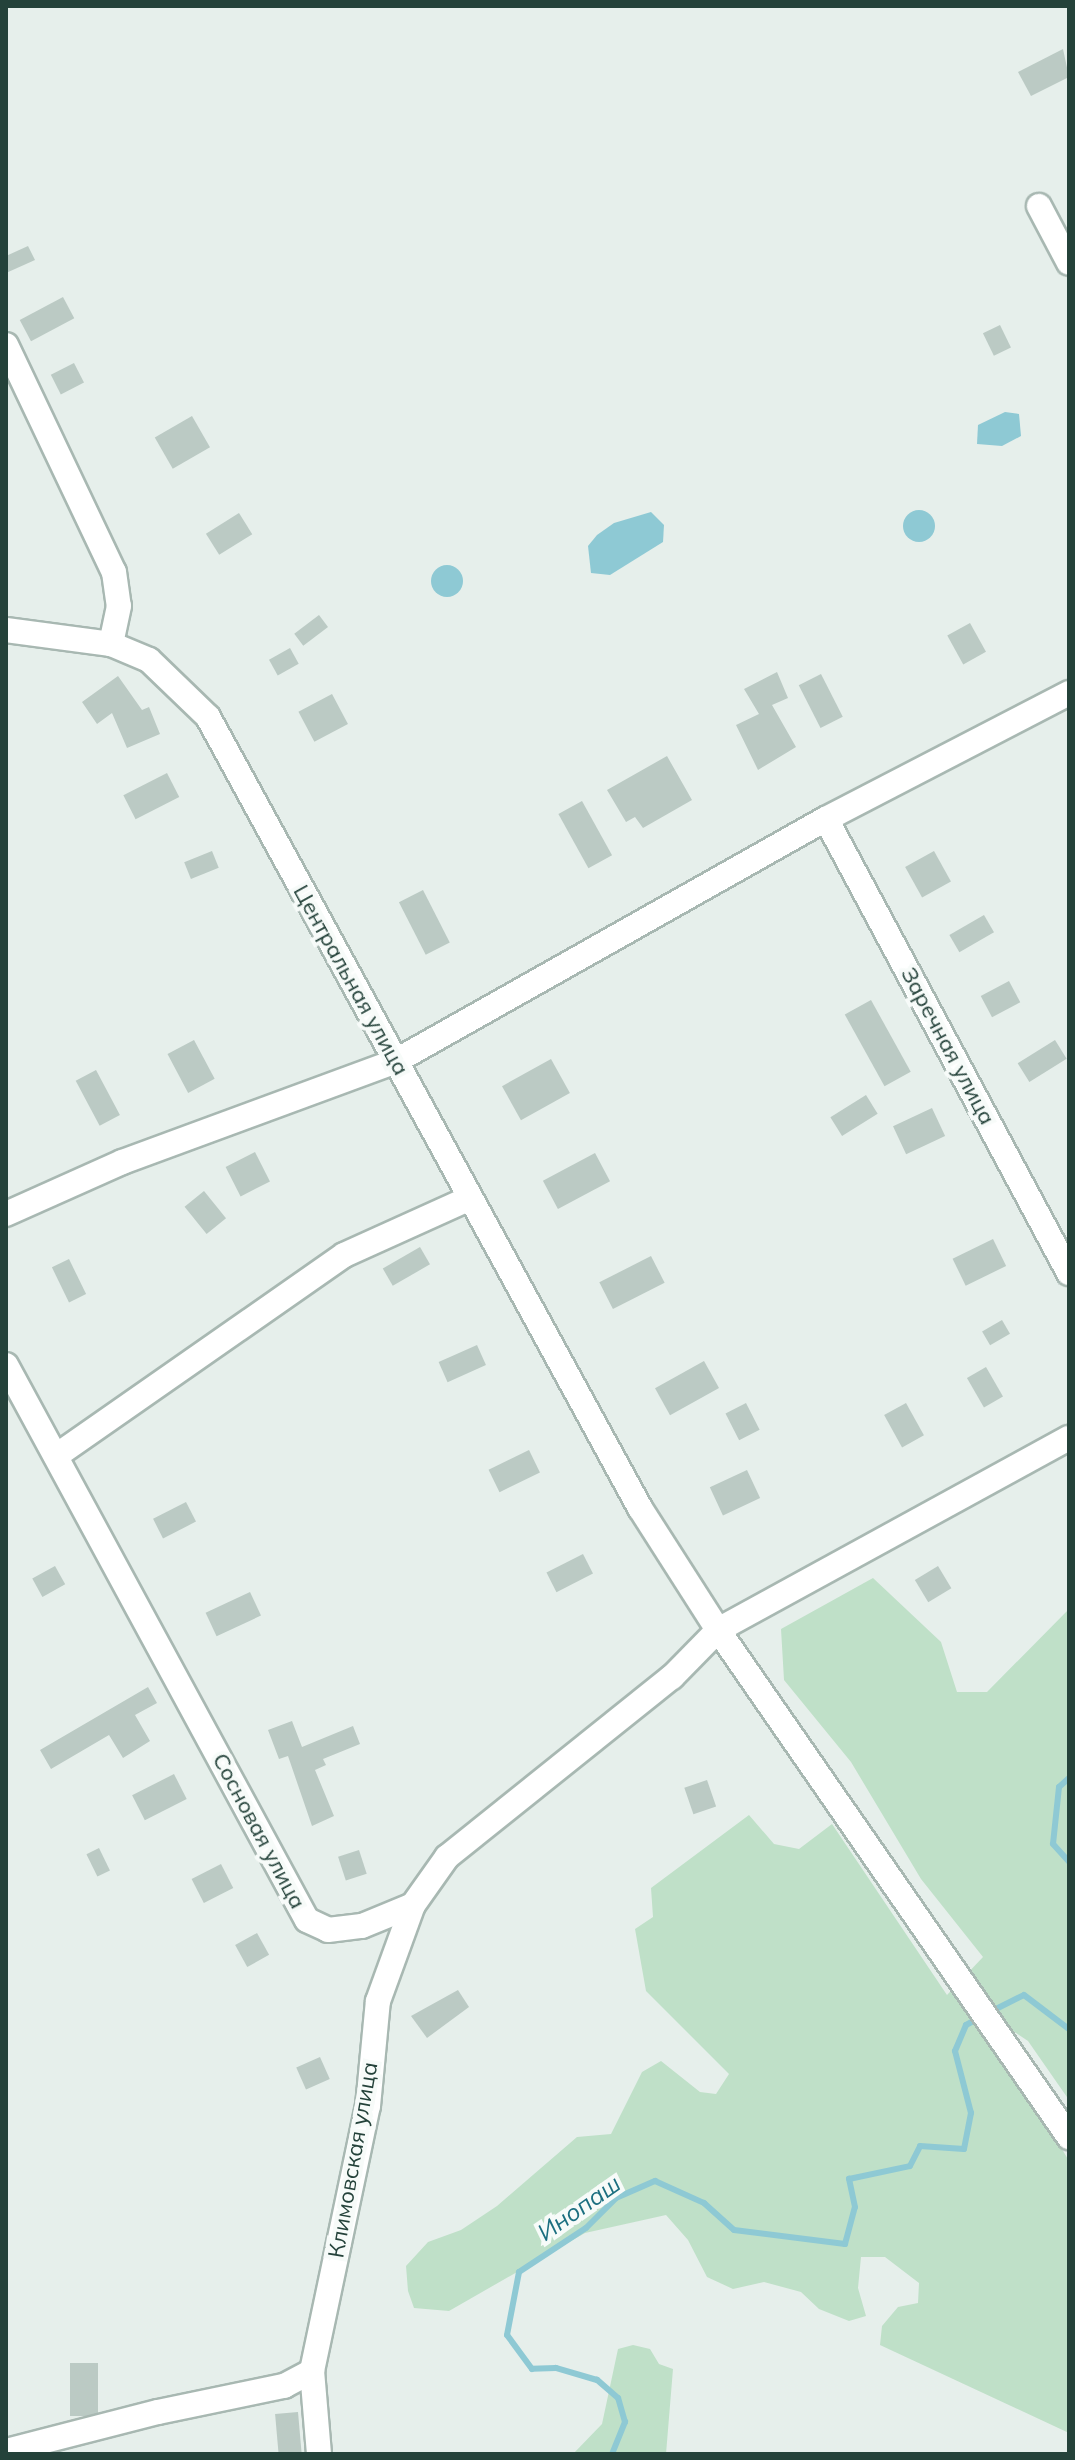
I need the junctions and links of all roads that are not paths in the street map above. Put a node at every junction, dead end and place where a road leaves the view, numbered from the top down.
1 (1039, 206) dead end
2 (1069, 263) edge
3 (6, 345) edge
4 (6, 630) edge
5 (111, 644) junction
6 (1069, 693) edge
7 (826, 819) junction
8 (396, 1061) junction
9 (470, 1198) junction
10 (6, 1214) edge
11 (1069, 1273) edge
12 (6, 1365) edge
13 (1069, 1438) edge
14 (56, 1456) junction
15 (718, 1630) junction
16 (413, 1905) junction
17 (1069, 2137) edge
18 (312, 2371) junction
19 (6, 2451) edge
20 (319, 2454) edge

1 - 2 street
3 - 5 street
4 - 5 street, Центральная улица
5 - 8 street, Центральная улица
6 - 7 street
7 - 8 street
7 - 11 street, Заречная улица
8 - 9 street, Центральная улица
8 - 10 street
9 - 14 street
9 - 15 street, Центральная улица
12 - 14 street, Сосновая улица
13 - 15 street
14 - 16 street, Сосновая улица
15 - 16 street
15 - 17 street, Центральная улица
16 - 18 street, Климовская улица
18 - 19 street
18 - 20 street, Климовская улица

